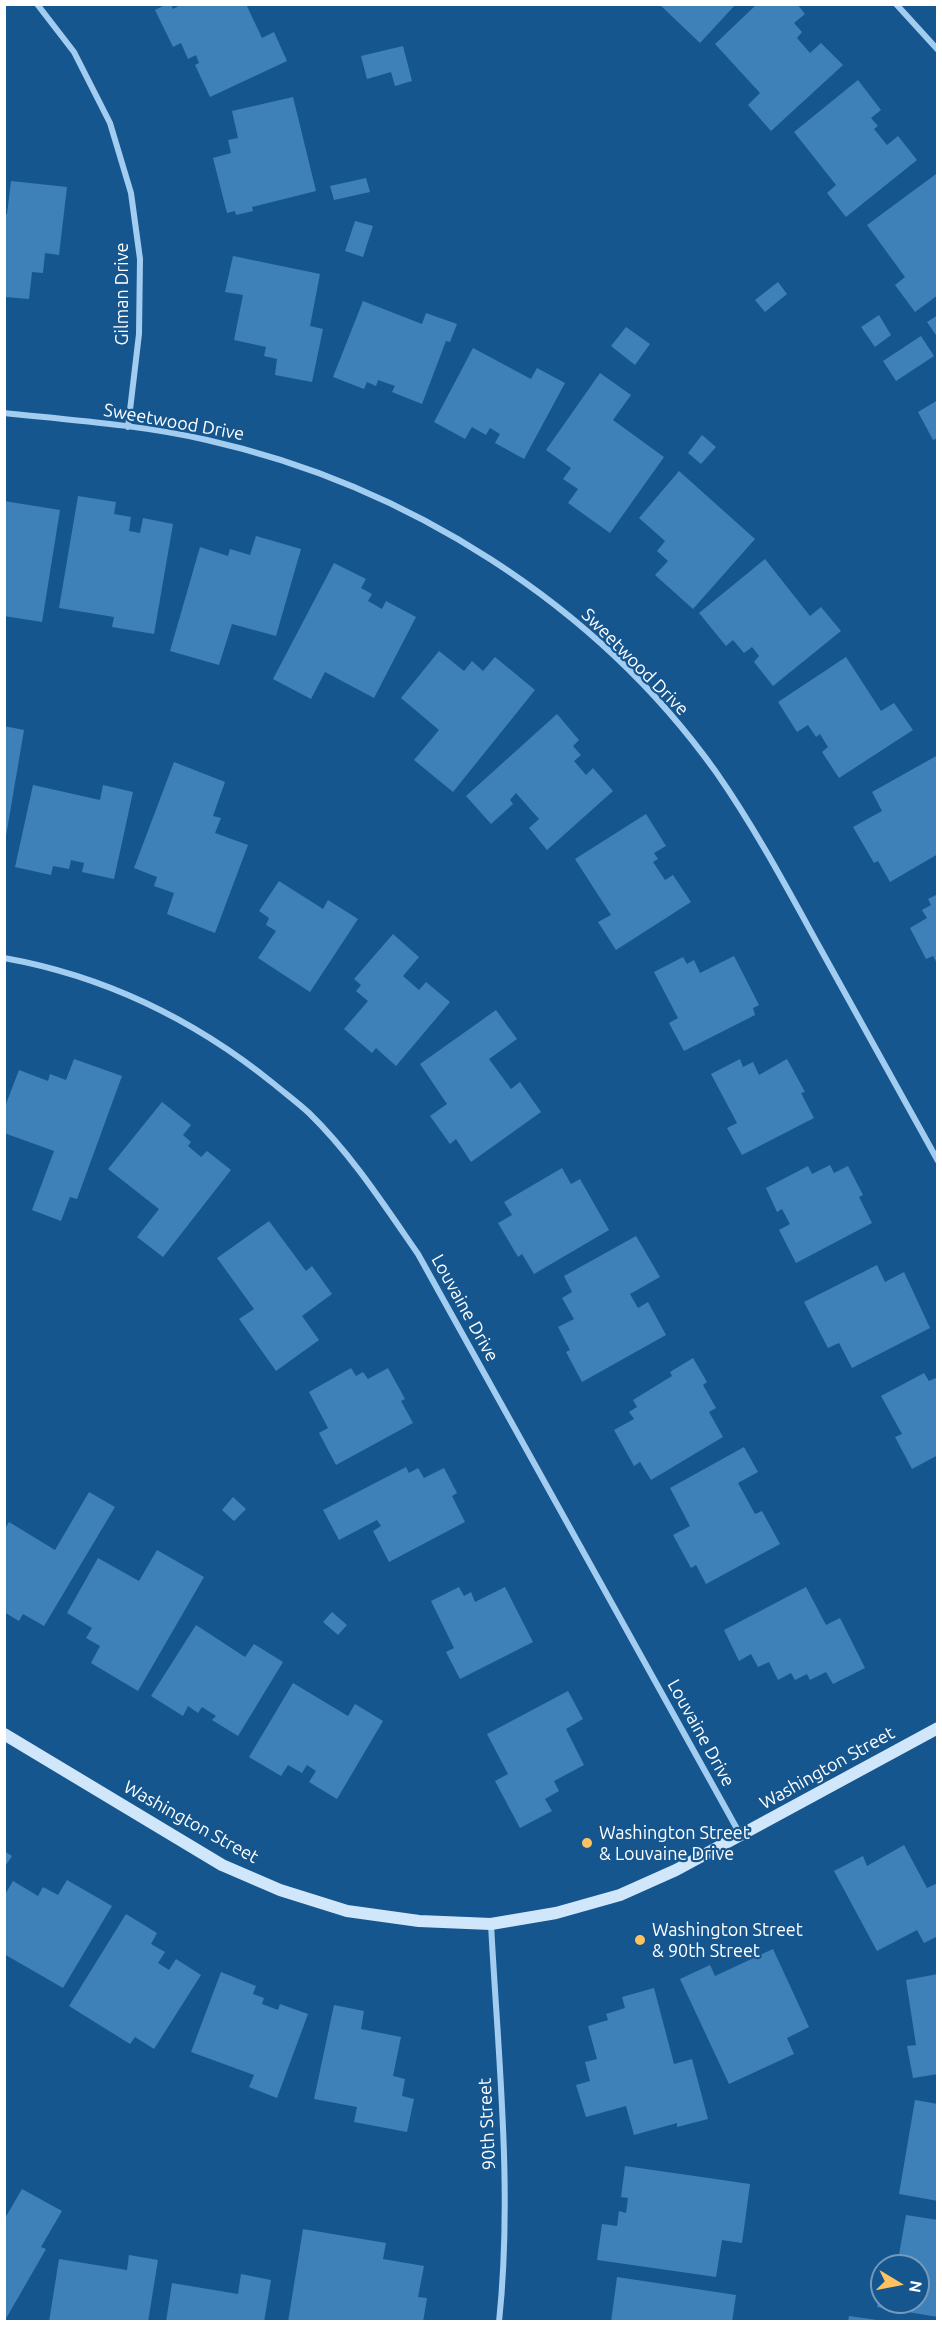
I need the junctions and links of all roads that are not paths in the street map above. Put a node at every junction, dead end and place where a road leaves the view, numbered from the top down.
1 (37, 4) edge
2 (896, 4) edge
3 (938, 50) edge
4 (4, 413) edge
5 (128, 427) junction
6 (4, 958) edge
7 (938, 1161) edge
8 (938, 1728) edge
9 (4, 1734) edge
10 (741, 1836) junction
11 (491, 1924) junction
12 (499, 2322) edge

1 - 5 street, Gilman Drive
2 - 3 street
4 - 5 street, Sweetwood Drive
5 - 7 street, Sweetwood Drive
6 - 10 street, Louvaine Drive
8 - 10 street, Washington Street
9 - 11 street, Washington Street
10 - 11 street, Washington Street
11 - 12 street, 90th Street

